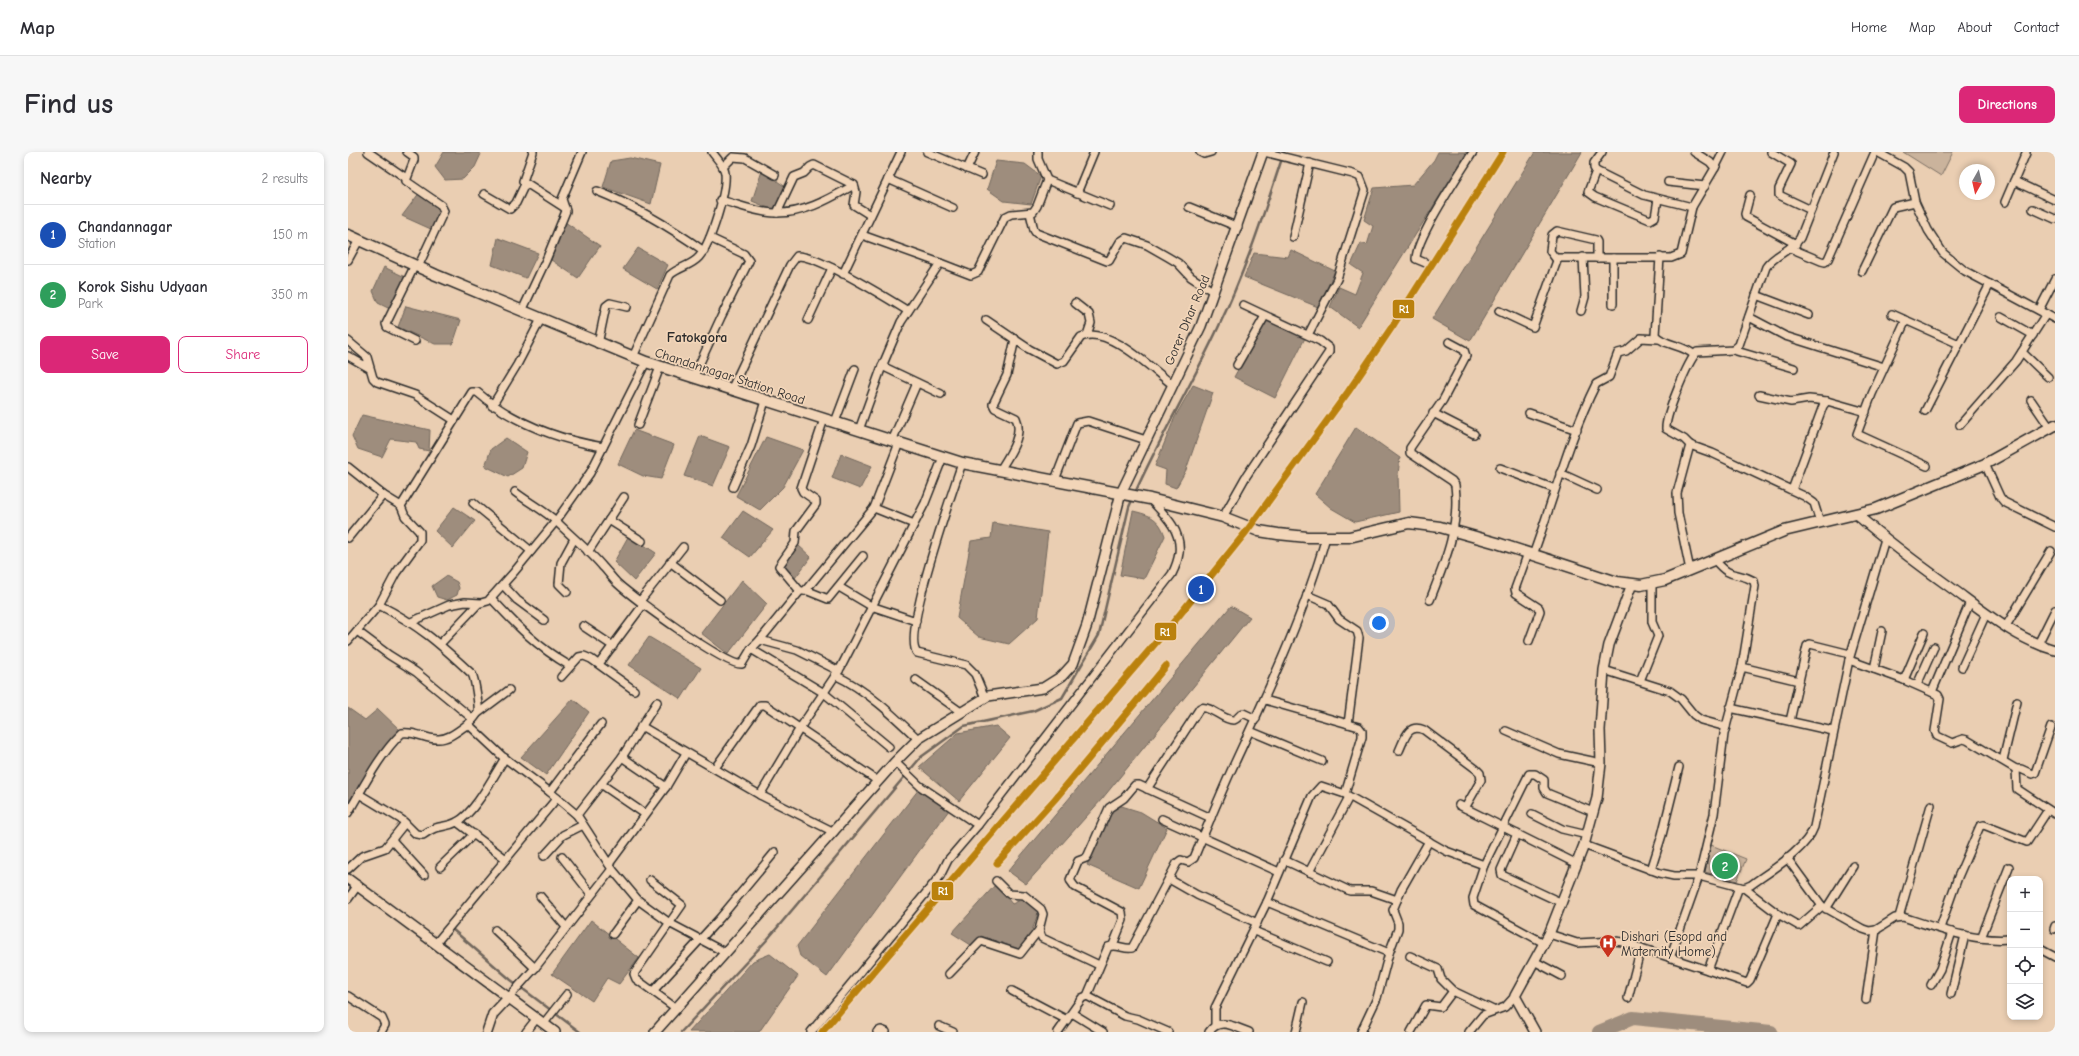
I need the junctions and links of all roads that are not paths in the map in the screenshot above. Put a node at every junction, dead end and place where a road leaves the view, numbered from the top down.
1 (368, 152) edge
2 (407, 152) edge
3 (533, 152) edge
4 (582, 152) edge
5 (712, 152) edge
6 (901, 152) edge
7 (927, 152) edge
8 (975, 152) edge
9 (1038, 152) edge
10 (1094, 152) edge
11 (1200, 152) edge
12 (1211, 152) edge
13 (1264, 152) edge
14 (1473, 152) edge
15 (1602, 152) edge
16 (1694, 152) edge
17 (1723, 152) edge
18 (1771, 152) edge
19 (1833, 152) edge
20 (1876, 152) edge
21 (1783, 154) edge
22 (2026, 154) dead end
23 (1310, 163) junction
24 (723, 167) junction
25 (1715, 168) junction
26 (967, 169) junction
27 (1596, 171) junction
28 (775, 175) dead end
29 (982, 175) dead end
30 (406, 178) junction
31 (888, 179) junction
32 (1047, 180) junction
33 (2014, 181) junction
34 (1668, 182) dead end
35 (525, 184) junction
36 (854, 186) junction
37 (1705, 186) junction
38 (598, 191) dead end
39 (1077, 193) junction
40 (484, 194) dead end
41 (1750, 195) dead end
42 (1658, 199) junction
43 (720, 200) junction
44 (2055, 200) edge
45 (1915, 202) junction
46 (2005, 202) dead end
47 (1110, 206) dead end
48 (1189, 207) dead end
49 (1692, 207) junction
50 (953, 208) dead end
51 (566, 209) junction
52 (2033, 209) dead end
53 (1811, 210) junction
54 (777, 213) junction
55 (1030, 213) junction
56 (870, 215) junction
57 (2055, 219) edge
58 (1238, 227) junction
59 (348, 235) edge
60 (862, 235) junction
61 (1293, 237) dead end
62 (710, 238) junction
63 (358, 240) junction
64 (1793, 246) junction
65 (704, 250) junction
66 (1583, 257) junction
67 (1660, 257) junction
68 (1597, 258) junction
69 (1613, 258) junction
70 (1556, 259) junction
71 (348, 260) edge
72 (940, 263) junction
73 (1428, 264) dead end
74 (416, 266) junction
75 (832, 268) junction
76 (1862, 271) dead end
77 (843, 274) junction
78 (2055, 279) edge
79 (1990, 284) junction
80 (1214, 292) junction
81 (1756, 295) junction
82 (1075, 303) dead end
83 (1613, 304) dead end
84 (1242, 305) dead end
85 (627, 307) dead end
86 (908, 310) junction
87 (522, 311) junction
88 (1499, 311) dead end
89 (1581, 311) dead end
90 (2043, 312) junction
91 (1892, 314) dead end
92 (1809, 315) dead end
93 (1265, 316) junction
94 (1750, 317) junction
95 (2001, 317) dead end
96 (542, 319) junction
97 (2055, 319) edge
98 (808, 320) dead end
99 (986, 320) dead end
100 (1906, 320) junction
101 (1087, 335) junction
102 (1308, 335) junction
103 (2033, 335) junction
104 (1015, 339) junction
105 (1658, 339) junction
106 (348, 341) edge
107 (415, 341) dead end
108 (1449, 342) dead end
109 (598, 344) junction
110 (1960, 344) junction
111 (1733, 350) junction
112 (2022, 352) junction
113 (1694, 355) junction
114 (348, 356) edge
115 (633, 357) junction
116 (646, 362) junction
117 (1237, 365) dead end
118 (882, 366) junction
119 (660, 367) junction
120 (1884, 367) junction
121 (369, 368) junction
122 (1794, 368) dead end
123 (855, 369) dead end
124 (2048, 377) dead end
125 (693, 378) junction
126 (917, 383) junction
127 (1173, 385) junction
128 (731, 390) junction
129 (941, 394) dead end
130 (1759, 395) dead end
131 (2031, 400) dead end
132 (765, 401) junction
133 (1827, 401) junction
134 (492, 406) junction
135 (1925, 411) dead end
136 (1866, 412) junction
137 (1434, 413) junction
138 (1529, 413) dead end
139 (824, 419) junction
140 (454, 420) junction
141 (834, 422) junction
142 (638, 425) dead end
143 (1960, 425) dead end
144 (2053, 427) edge
145 (859, 430) junction
146 (1577, 430) junction
147 (1474, 434) dead end
148 (1146, 440) junction
149 (895, 442) junction
150 (1690, 446) junction
151 (604, 447) junction
152 (943, 457) junction
153 (962, 463) junction
154 (1985, 464) junction
155 (1927, 466) dead end
156 (348, 467) edge
157 (1500, 468) dead end
158 (1000, 470) junction
159 (1560, 473) junction
160 (1055, 480) junction
161 (733, 487) dead end
162 (1555, 489) junction
163 (1597, 490) dead end
164 (1792, 490) junction
165 (514, 492) dead end
166 (1129, 494) junction
167 (383, 495) junction
168 (624, 497) dead end
169 (1150, 499) junction
170 (473, 503) dead end
171 (402, 506) junction
172 (874, 508) junction
173 (1856, 514) junction
174 (1223, 517) junction
175 (609, 520) junction
176 (556, 521) junction
177 (1820, 522) junction
178 (914, 524) junction
179 (2055, 527) edge
180 (1455, 531) junction
181 (1326, 537) junction
182 (348, 538) edge
183 (574, 539) junction
184 (1885, 540) junction
185 (642, 541) dead end
186 (683, 547) dead end
187 (2051, 551) dead end
188 (531, 552) junction
189 (588, 552) junction
190 (1531, 554) junction
191 (863, 556) dead end
192 (1714, 559) junction
193 (670, 562) junction
194 (1690, 570) junction
195 (1652, 583) junction
196 (1632, 584) junction
197 (503, 585) junction
198 (839, 587) junction
199 (803, 591) junction
200 (567, 592) dead end
201 (1307, 595) junction
202 (491, 598) junction
203 (720, 600) dead end
204 (1430, 600) dead end
205 (1970, 602) junction
206 (641, 603) junction
207 (478, 604) junction
208 (379, 605) junction
209 (871, 606) junction
210 (2055, 610) edge
211 (1986, 614) junction
212 (544, 620) dead end
213 (916, 621) junction
214 (411, 622) junction
215 (583, 626) dead end
216 (2006, 626) junction
217 (357, 631) junction
218 (1882, 632) dead end
219 (1924, 633) dead end
220 (760, 640) junction
221 (1529, 641) dead end
222 (348, 642) edge
223 (440, 644) junction
224 (2038, 644) junction
225 (613, 646) junction
226 (1934, 647) dead end
227 (751, 649) junction
228 (2055, 650) edge
229 (1850, 657) junction
230 (599, 664) junction
231 (570, 666) junction
232 (1742, 667) junction
233 (1962, 667) dead end
234 (1874, 668) junction
235 (1604, 670) junction
236 (837, 673) junction
237 (561, 677) dead end
238 (916, 680) dead end
239 (1904, 680) junction
240 (1640, 681) junction
241 (1799, 681) junction
242 (1917, 685) junction
243 (509, 690) dead end
244 (634, 690) dead end
245 (824, 692) junction
246 (1932, 692) junction
247 (985, 698) junction
248 (1265, 700) junction
249 (657, 702) dead end
250 (2017, 702) dead end
251 (1730, 708) junction
252 (961, 712) junction
253 (473, 719) junction
254 (1256, 719) junction
255 (1790, 721) junction
256 (601, 724) dead end
257 (1348, 724) junction
258 (641, 726) junction
259 (1726, 727) junction
260 (2051, 727) dead end
261 (800, 728) junction
262 (1250, 731) junction
263 (1506, 731) dead end
264 (1833, 731) junction
265 (918, 739) junction
266 (889, 747) dead end
267 (1399, 750) dead end
268 (686, 753) junction
269 (622, 757) junction
270 (505, 758) junction
271 (2003, 760) junction
272 (1322, 761) dead end
273 (895, 762) junction
274 (1601, 763) junction
275 (1679, 766) dead end
276 (715, 768) junction
277 (2016, 769) junction
278 (878, 781) junction
279 (601, 784) junction
280 (666, 787) junction
281 (1148, 789) junction
282 (550, 792) junction
283 (359, 794) junction
284 (760, 795) junction
285 (1347, 795) junction
286 (557, 798) junction
287 (1931, 805) dead end
288 (2048, 810) junction
289 (1593, 812) junction
290 (348, 813) edge
291 (645, 814) junction
292 (1532, 814) dead end
293 (2055, 814) edge
294 (577, 815) junction
295 (1211, 818) junction
296 (1162, 819) dead end
297 (405, 822) junction
298 (457, 822) junction
299 (583, 825) junction
300 (978, 825) junction
301 (1503, 827) junction
302 (834, 832) junction
303 (474, 834) junction
304 (1516, 834) junction
305 (1587, 835) junction
306 (1203, 837) junction
307 (392, 840) junction
308 (1429, 841) junction
309 (1584, 845) junction
310 (775, 852) dead end
311 (544, 856) dead end
312 (562, 857) dead end
313 (1787, 858) junction
314 (506, 859) junction
315 (1284, 860) junction
316 (1577, 864) junction
317 (1484, 865) junction
318 (1853, 866) dead end
319 (440, 867) dead end
320 (611, 867) junction
321 (2009, 867) dead end
322 (348, 869) edge
323 (1651, 870) junction
324 (1279, 872) junction
325 (1309, 872) junction
326 (424, 874) dead end
327 (1699, 876) junction
328 (348, 879) edge
329 (1169, 879) junction
330 (650, 880) dead end
331 (996, 881) dead end
332 (358, 885) junction
333 (1742, 887) junction
334 (592, 894) junction
335 (540, 896) dead end
336 (348, 899) edge
337 (638, 900) junction
338 (1397, 900) junction
339 (1267, 902) junction
340 (1562, 903) junction
341 (1824, 908) junction
342 (1778, 914) junction
343 (1899, 917) junction
344 (1257, 923) junction
345 (671, 924) junction
346 (566, 927) junction
347 (1940, 928) junction
348 (495, 930) dead end
349 (1039, 930) junction
350 (1876, 930) junction
351 (1254, 931) junction
352 (1952, 932) junction
353 (613, 934) dead end
354 (1550, 934) junction
355 (1965, 935) junction
356 (701, 938) junction
357 (1981, 938) junction
358 (2007, 939) edge
359 (436, 943) junction
360 (1544, 943) junction
361 (1113, 945) junction
362 (1641, 948) junction
363 (2043, 950) edge
364 (1389, 952) junction
365 (726, 953) junction
366 (2054, 955) edge
367 (1410, 956) dead end
368 (1670, 958) junction
369 (1534, 961) junction
370 (1327, 962) dead end
371 (1100, 965) junction
372 (535, 968) junction
373 (1708, 970) junction
374 (949, 974) dead end
375 (1562, 976) dead end
376 (1931, 985) dead end
377 (653, 991) junction
378 (1012, 991) dead end
379 (1453, 991) junction
380 (567, 994) dead end
381 (1951, 994) dead end
382 (348, 996) edge
383 (1087, 996) junction
384 (1515, 996) junction
385 (1628, 998) dead end
386 (507, 999) junction
387 (1866, 1000) dead end
388 (1303, 1002) dead end
389 (677, 1009) junction
390 (1493, 1010) junction
391 (1072, 1013) junction
392 (540, 1020) junction
393 (1067, 1020) junction
394 (1214, 1025) junction
395 (939, 1026) dead end
396 (383, 1030) edge
397 (391, 1032) edge
398 (487, 1032) edge
399 (526, 1032) edge
400 (555, 1032) edge
401 (655, 1032) edge
402 (811, 1032) edge
403 (877, 1032) edge
404 (886, 1032) edge
405 (953, 1032) edge
406 (1058, 1032) edge
407 (1103, 1032) edge
408 (1168, 1032) edge
409 (1209, 1032) edge
410 (1249, 1032) edge
411 (1296, 1032) edge
412 (1361, 1032) edge
413 (1411, 1032) edge
414 (1469, 1032) edge
415 (1535, 1032) edge

1 - 30 street
2 - 30 street
3 - 35 street
4 - 51 street
5 - 24 street
6 - 31 street
7 - 26 street
8 - 26 street
9 - 32 street
10 - 39 street
11 - 12 street
13 - 23 street
13 - 58 street, Gorer Dhar Road
14 - 73 street
15 - 27 street
16 - 25 street
17 - 25 street
18 - 21 street
19 - 53 street
20 - 45 street
20 - 64 street
21 - 53 street
22 - 33 street
23 - 61 street
23 - 102 street
24 - 28 street
24 - 43 street
25 - 37 street
26 - 29 street
27 - 42 street
27 - 42 street
30 - 74 street
31 - 50 street
31 - 56 street
32 - 39 street
32 - 55 street
33 - 44 street
33 - 46 street
34 - 37 street
35 - 40 street
35 - 51 street
36 - 54 street
36 - 54 street
36 - 56 street
37 - 49 street
38 - 65 street
39 - 47 street
41 - 64 street
42 - 49 street
43 - 54 street
43 - 62 street
45 - 76 street
45 - 79 street
48 - 58 street
49 - 67 street
51 - 87 street
52 - 57 street
53 - 64 street
55 - 72 street
55 - 80 street
56 - 60 street
58 - 80 street, Gorer Dhar Road
59 - 63 main road, Chandannagar Station Road
60 - 72 street
60 - 77 street
62 - 65 street
62 - 125 street
63 - 71 street
63 - 74 main road, Chandannagar Station Road
64 - 81 street
65 - 115 street
66 - 68 street
66 - 70 street
66 - 89 street
67 - 69 street
67 - 105 street
68 - 69 street
68 - 70 street
69 - 83 street
70 - 88 street
72 - 86 street
74 - 87 main road, Chandannagar Station Road
74 - 107 street
75 - 77 street
75 - 98 street
75 - 128 street
77 - 86 street
78 - 90 street
79 - 90 street
79 - 110 street
80 - 127 street, Gorer Dhar Road
81 - 92 street
81 - 94 street
82 - 101 street
84 - 93 street
85 - 109 street
86 - 118 street
87 - 96 main road, Chandannagar Station Road
90 - 97 street
90 - 103 street
91 - 100 street
93 - 102 street
93 - 117 street
94 - 111 street
94 - 120 street
95 - 103 street
96 - 109 main road, Chandannagar Station Road
96 - 134 street
99 - 104 street
100 - 110 street
100 - 120 street
101 - 104 street
101 - 127 street
102 - 174 street
103 - 112 street
104 - 158 street
105 - 113 street
105 - 146 street
106 - 121 street
108 - 137 street
109 - 115 main road, Chandannagar Station Road
110 - 135 street
111 - 113 street
111 - 122 street
112 - 124 street
112 - 143 street
113 - 150 street
114 - 121 street
115 - 116 main road, Chandannagar Station Road
116 - 119 main road, Chandannagar Station Road
116 - 151 street
118 - 126 street
118 - 145 street
119 - 125 main road, Chandannagar Station Road
119 - 142 street
120 - 136 street
121 - 140 street
123 - 141 street
125 - 128 main road, Chandannagar Station Road
126 - 129 street
126 - 149 street
127 - 148 street, Gorer Dhar Road
128 - 132 main road, Chandannagar Station Road
130 - 133 street
131 - 144 street
132 - 139 main road, Chandannagar Station Road
132 - 161 street
133 - 136 street
133 - 164 street
134 - 140 street
134 - 151 street
136 - 155 street
137 - 147 street
137 - 180 street
138 - 146 street
139 - 141 main road, Chandannagar Station Road
139 - 199 street
140 - 171 street
141 - 145 main road, Chandannagar Station Road
144 - 154 main road, Chandannagar Station Road
145 - 149 main road, Chandannagar Station Road
146 - 159 street
148 - 160 street
148 - 166 street, Gorer Dhar Road
149 - 152 main road, Chandannagar Station Road
149 - 172 street
150 - 164 street
150 - 194 street
151 - 176 street
152 - 153 main road, Chandannagar Station Road
152 - 178 street
153 - 158 main road, Chandannagar Station Road
153 - 213 street
154 - 173 main road, Chandannagar Station Road
154 - 179 street
156 - 167 street
157 - 162 street
158 - 160 main road, Chandannagar Station Road
159 - 162 street
159 - 163 street
160 - 166 main road, Chandannagar Station Road
162 - 190 street
164 - 177 street
165 - 176 street
166 - 169 main road, Chandannagar Station Road
166 - 247 street, Gorer Dhar Road
167 - 171 street
167 - 182 street
168 - 175 street
169 - 174 main road, Chandannagar Station Road
169 - 300 street
170 - 188 street
171 - 208 street
172 - 178 street
172 - 199 street
173 - 177 main road, Chandannagar Station Road
173 - 184 street
174 - 181 main road, Chandannagar Station Road
175 - 185 street
175 - 189 street
176 - 183 street
176 - 188 street
177 - 192 main road, Chandannagar Station Road
178 - 209 street
180 - 181 main road, Chandannagar Station Road
180 - 190 main road, Chandannagar Station Road
180 - 204 street
181 - 201 street
183 - 189 street
183 - 200 street
184 - 205 street
184 - 229 street
186 - 193 street
187 - 216 street
188 - 197 street
189 - 206 street
190 - 196 main road, Chandannagar Station Road
190 - 221 street
191 - 198 street
192 - 194 main road, Chandannagar Station Road
192 - 232 street
193 - 203 street
193 - 206 street
194 - 195 main road, Chandannagar Station Road
195 - 196 main road, Chandannagar Station Road
195 - 240 street
196 - 235 street
197 - 202 street
197 - 212 street
198 - 199 street
198 - 209 street
199 - 220 street
201 - 248 street
201 - 257 street
202 - 207 street
202 - 231 street
205 - 211 street
205 - 246 street
206 - 225 street
206 - 227 street
207 - 214 street
207 - 223 street
208 - 214 street
208 - 217 street
209 - 213 street
209 - 236 street
210 - 224 street
211 - 216 street
211 - 233 street
213 - 247 street
214 - 223 street
215 - 225 street
216 - 224 street
217 - 222 street
217 - 253 street
218 - 234 street
219 - 239 street
220 - 227 street
220 - 236 street
223 - 253 street
224 - 228 street
225 - 230 street
226 - 242 street
227 - 245 street
229 - 234 street
229 - 241 street
229 - 264 street
230 - 231 street
230 - 244 street
231 - 237 street
232 - 241 street
232 - 251 street
234 - 239 street
235 - 240 street
235 - 274 street
236 - 245 street
236 - 265 street
238 - 252 street
239 - 242 street
240 - 259 street
241 - 255 street
242 - 246 street
243 - 253 street
245 - 261 street
245 - 266 street
246 - 271 street
247 - 252 street
248 - 254 street
248 - 257 street
249 - 258 street
250 - 271 street
251 - 255 street
251 - 259 street
252 - 265 street
253 - 270 street
253 - 283 street
254 - 262 street
254 - 281 street
255 - 264 street
256 - 282 street
257 - 285 street
258 - 268 street
258 - 269 street
259 - 327 street
260 - 277 street
261 - 276 street
261 - 278 street
261 - 284 street
262 - 272 street
262 - 295 street
263 - 274 street
264 - 313 street
265 - 273 street
267 - 301 street
268 - 276 street
268 - 280 street
269 - 279 street
269 - 280 street
270 - 282 street
270 - 298 street
271 - 277 street
273 - 278 street
273 - 300 street
274 - 289 street
275 - 323 street
276 - 284 street
277 - 288 street
278 - 302 street
279 - 291 street
279 - 294 street
280 - 291 street
281 - 295 street
281 - 361 street
282 - 286 street
283 - 290 street
283 - 297 street
284 - 302 street
285 - 308 street
285 - 315 street
285 - 325 street
286 - 294 street
286 - 314 street
287 - 343 street
288 - 293 street
288 - 347 street
289 - 301 street
289 - 305 street
291 - 320 street
292 - 305 street
294 - 299 street
295 - 306 street
296 - 306 street
297 - 298 street
297 - 307 street
298 - 303 street
299 - 311 street
299 - 320 street
300 - 402 street
301 - 304 street
301 - 317 street
302 - 365 street
303 - 314 street
303 - 319 street
304 - 316 street
304 - 340 street
305 - 309 street
306 - 324 street
306 - 329 street
307 - 322 street
307 - 326 street
308 - 317 street
308 - 338 street
309 - 316 street
309 - 323 street
310 - 356 street
312 - 334 street
313 - 333 street
313 - 341 street
314 - 359 street
315 - 324 street
315 - 325 street
316 - 340 street
317 - 360 street
318 - 341 street
320 - 334 street
320 - 337 street
321 - 357 street
323 - 327 street
324 - 339 street
325 - 338 street
327 - 333 street
327 - 368 street
328 - 332 street
329 - 344 street
329 - 361 street
330 - 345 street
331 - 349 street
332 - 336 street
332 - 359 street
333 - 342 street
333 - 373 street
334 - 346 street
335 - 346 street
337 - 345 street
337 - 353 street
338 - 364 street
339 - 344 street
339 - 364 street
340 - 354 street
341 - 342 street
341 - 350 street
342 - 373 street
343 - 347 street
343 - 350 street
344 - 351 street
345 - 356 street
345 - 377 street
346 - 372 street
347 - 352 street
348 - 372 street
349 - 371 street
349 - 374 street
350 - 387 street
351 - 370 street
351 - 394 street
352 - 355 street
352 - 376 street
354 - 360 street
354 - 362 street
355 - 357 street
355 - 381 street
356 - 365 street
356 - 377 street
357 - 358 street
359 - 386 street
360 - 369 street
361 - 371 street
362 - 368 street
362 - 385 street
363 - 366 street
364 - 412 street
365 - 389 street
367 - 379 street
368 - 373 street
369 - 375 street
369 - 384 street
371 - 383 street
372 - 386 street
377 - 389 street
378 - 393 street
379 - 390 street
379 - 413 street
380 - 392 street
382 - 396 street
383 - 391 street
383 - 408 street
384 - 390 street
384 - 415 street
386 - 392 street
386 - 398 street
388 - 411 street
389 - 401 street
390 - 414 street
391 - 393 street
391 - 407 street
392 - 399 street
392 - 400 street
393 - 406 street
394 - 409 street
394 - 410 street
395 - 405 street
396 - 397 street
403 - 404 street

